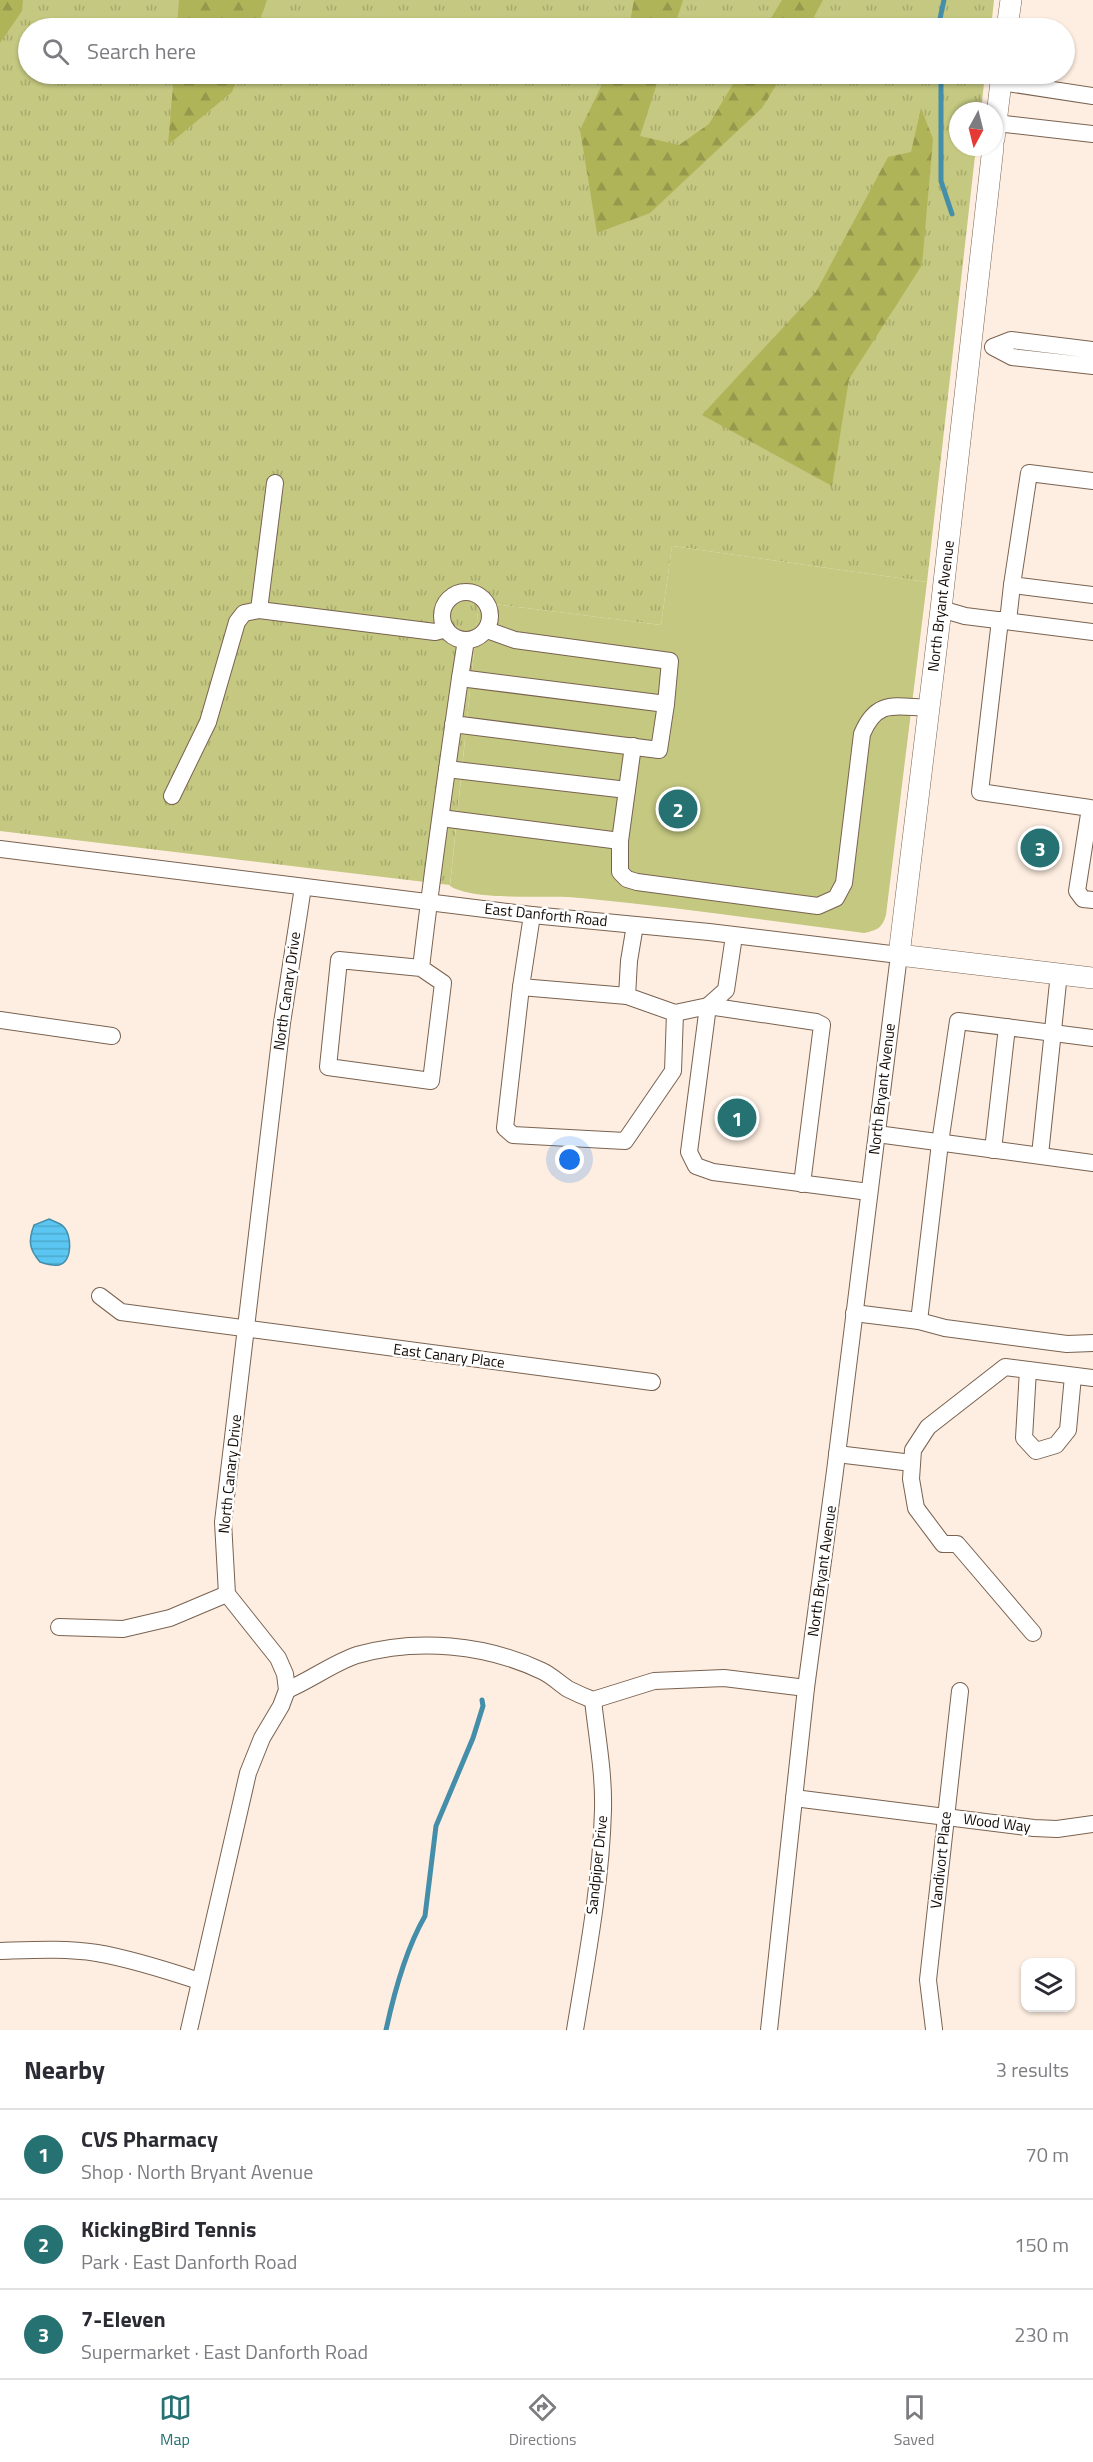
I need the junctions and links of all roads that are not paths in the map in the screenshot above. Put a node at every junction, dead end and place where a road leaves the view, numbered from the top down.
1 (1011, 0) edge
2 (1008, 18) edge
3 (1000, 84) edge
4 (1032, 84) edge
5 (1093, 96) edge
6 (998, 102) edge
7 (1003, 131) edge
8 (1093, 134) edge
9 (992, 156) edge
10 (970, 343) junction
11 (993, 347) junction
12 (1093, 350) edge
13 (1093, 366) edge
14 (1093, 481) edge
15 (275, 483) dead end
16 (1012, 585) junction
17 (1093, 595) edge
18 (941, 609) junction
19 (259, 610) junction
20 (1004, 621) junction
21 (446, 629) junction
22 (487, 630) junction
23 (1093, 632) edge
24 (466, 640) junction
25 (460, 678) junction
26 (666, 704) junction
27 (929, 708) junction
28 (453, 724) junction
29 (633, 746) junction
30 (447, 769) junction
31 (627, 790) junction
32 (172, 796) dead end
33 (1091, 808) edge
34 (441, 818) junction
35 (620, 841) junction
36 (0, 849) edge
37 (303, 887) junction
38 (1093, 900) edge
39 (430, 902) junction
40 (532, 915) junction
41 (635, 925) junction
42 (734, 936) junction
43 (899, 955) junction
44 (421, 968) junction
45 (1059, 973) junction
46 (1093, 978) edge
47 (521, 987) junction
48 (627, 996) junction
49 (708, 1005) junction
50 (675, 1012) junction
51 (0, 1020) edge
52 (1006, 1027) junction
53 (1053, 1032) junction
54 (112, 1036) dead end
55 (1093, 1038) edge
56 (877, 1134) junction
57 (940, 1143) junction
58 (993, 1150) junction
59 (1040, 1155) junction
60 (1093, 1158) edge
61 (802, 1184) junction
62 (869, 1192) junction
63 (100, 1296) dead end
64 (854, 1313) junction
65 (919, 1321) junction
66 (247, 1329) junction
67 (1093, 1343) edge
68 (1028, 1370) junction
69 (1073, 1376) junction
70 (1093, 1378) edge
71 (652, 1382) dead end
72 (837, 1454) junction
73 (912, 1462) junction
74 (228, 1594) junction
75 (59, 1627) dead end
76 (1033, 1633) dead end
77 (806, 1688) junction
78 (287, 1690) junction
79 (960, 1691) dead end
80 (593, 1700) junction
81 (794, 1798) junction
82 (945, 1817) junction
83 (1093, 1824) edge
84 (0, 1951) edge
85 (199, 1981) junction
86 (934, 2029) edge
87 (189, 2030) edge
88 (575, 2030) edge
89 (769, 2030) edge

1 - 2 main road
3 - 6 main road
4 - 5 street
7 - 8 street
9 - 10 main road, North Bryant Avenue
10 - 11 street
10 - 18 main road, North Bryant Avenue
11 - 12 street
11 - 13 street
14 - 16 street
15 - 19 street
16 - 17 street
16 - 20 street
18 - 20 street
18 - 27 main road, North Bryant Avenue
19 - 21 street
19 - 32 street
20 - 23 street
20 - 33 street
21 - 22 street
21 - 24 street
22 - 24 street
22 - 26 street
24 - 25 street
25 - 26 street
25 - 28 street
26 - 29 street
27 - 35 street
27 - 43 main road, North Bryant Avenue
28 - 29 street
28 - 30 street
29 - 31 street
30 - 31 street
30 - 34 street
31 - 35 street
33 - 38 street
34 - 35 street
34 - 39 street
36 - 37 street, East Danforth Road
37 - 39 street, East Danforth Road
37 - 66 street, North Canary Drive
39 - 40 street, East Danforth Road
39 - 44 street
40 - 41 street, East Danforth Road
40 - 47 street
41 - 42 street, East Danforth Road
41 - 48 street
42 - 43 street, East Danforth Road
42 - 49 street
43 - 45 main road, East Danforth Road
43 - 56 street, North Bryant Avenue
44 - 44 street
45 - 46 main road, East Danforth Road
45 - 53 street
47 - 48 street
47 - 50 street
48 - 50 street
49 - 50 street
49 - 61 street
49 - 61 street
51 - 54 street
52 - 53 street
52 - 57 street
52 - 58 street
53 - 55 street
53 - 59 street
56 - 57 street
56 - 62 street, North Bryant Avenue
57 - 58 street
57 - 65 street
58 - 59 street
59 - 60 street
61 - 62 street
62 - 64 street, North Bryant Avenue
63 - 66 street, East Canary Place
64 - 65 street
64 - 72 street, North Bryant Avenue
65 - 67 street
66 - 71 street, East Canary Place
66 - 74 street, North Canary Drive
68 - 69 street
68 - 69 street
68 - 73 street
69 - 70 street
72 - 73 street
72 - 77 street, North Bryant Avenue
73 - 76 street
74 - 75 street
74 - 78 street
77 - 80 street
77 - 81 street, North Bryant Avenue
78 - 80 street
78 - 85 street
79 - 82 street, Vandivort Place
80 - 88 street, Sandpiper Drive
81 - 82 street, Wood Way
81 - 89 street, North Bryant Avenue
82 - 83 street, Wood Way
82 - 86 street, Vandivort Place
84 - 85 street
85 - 87 street

